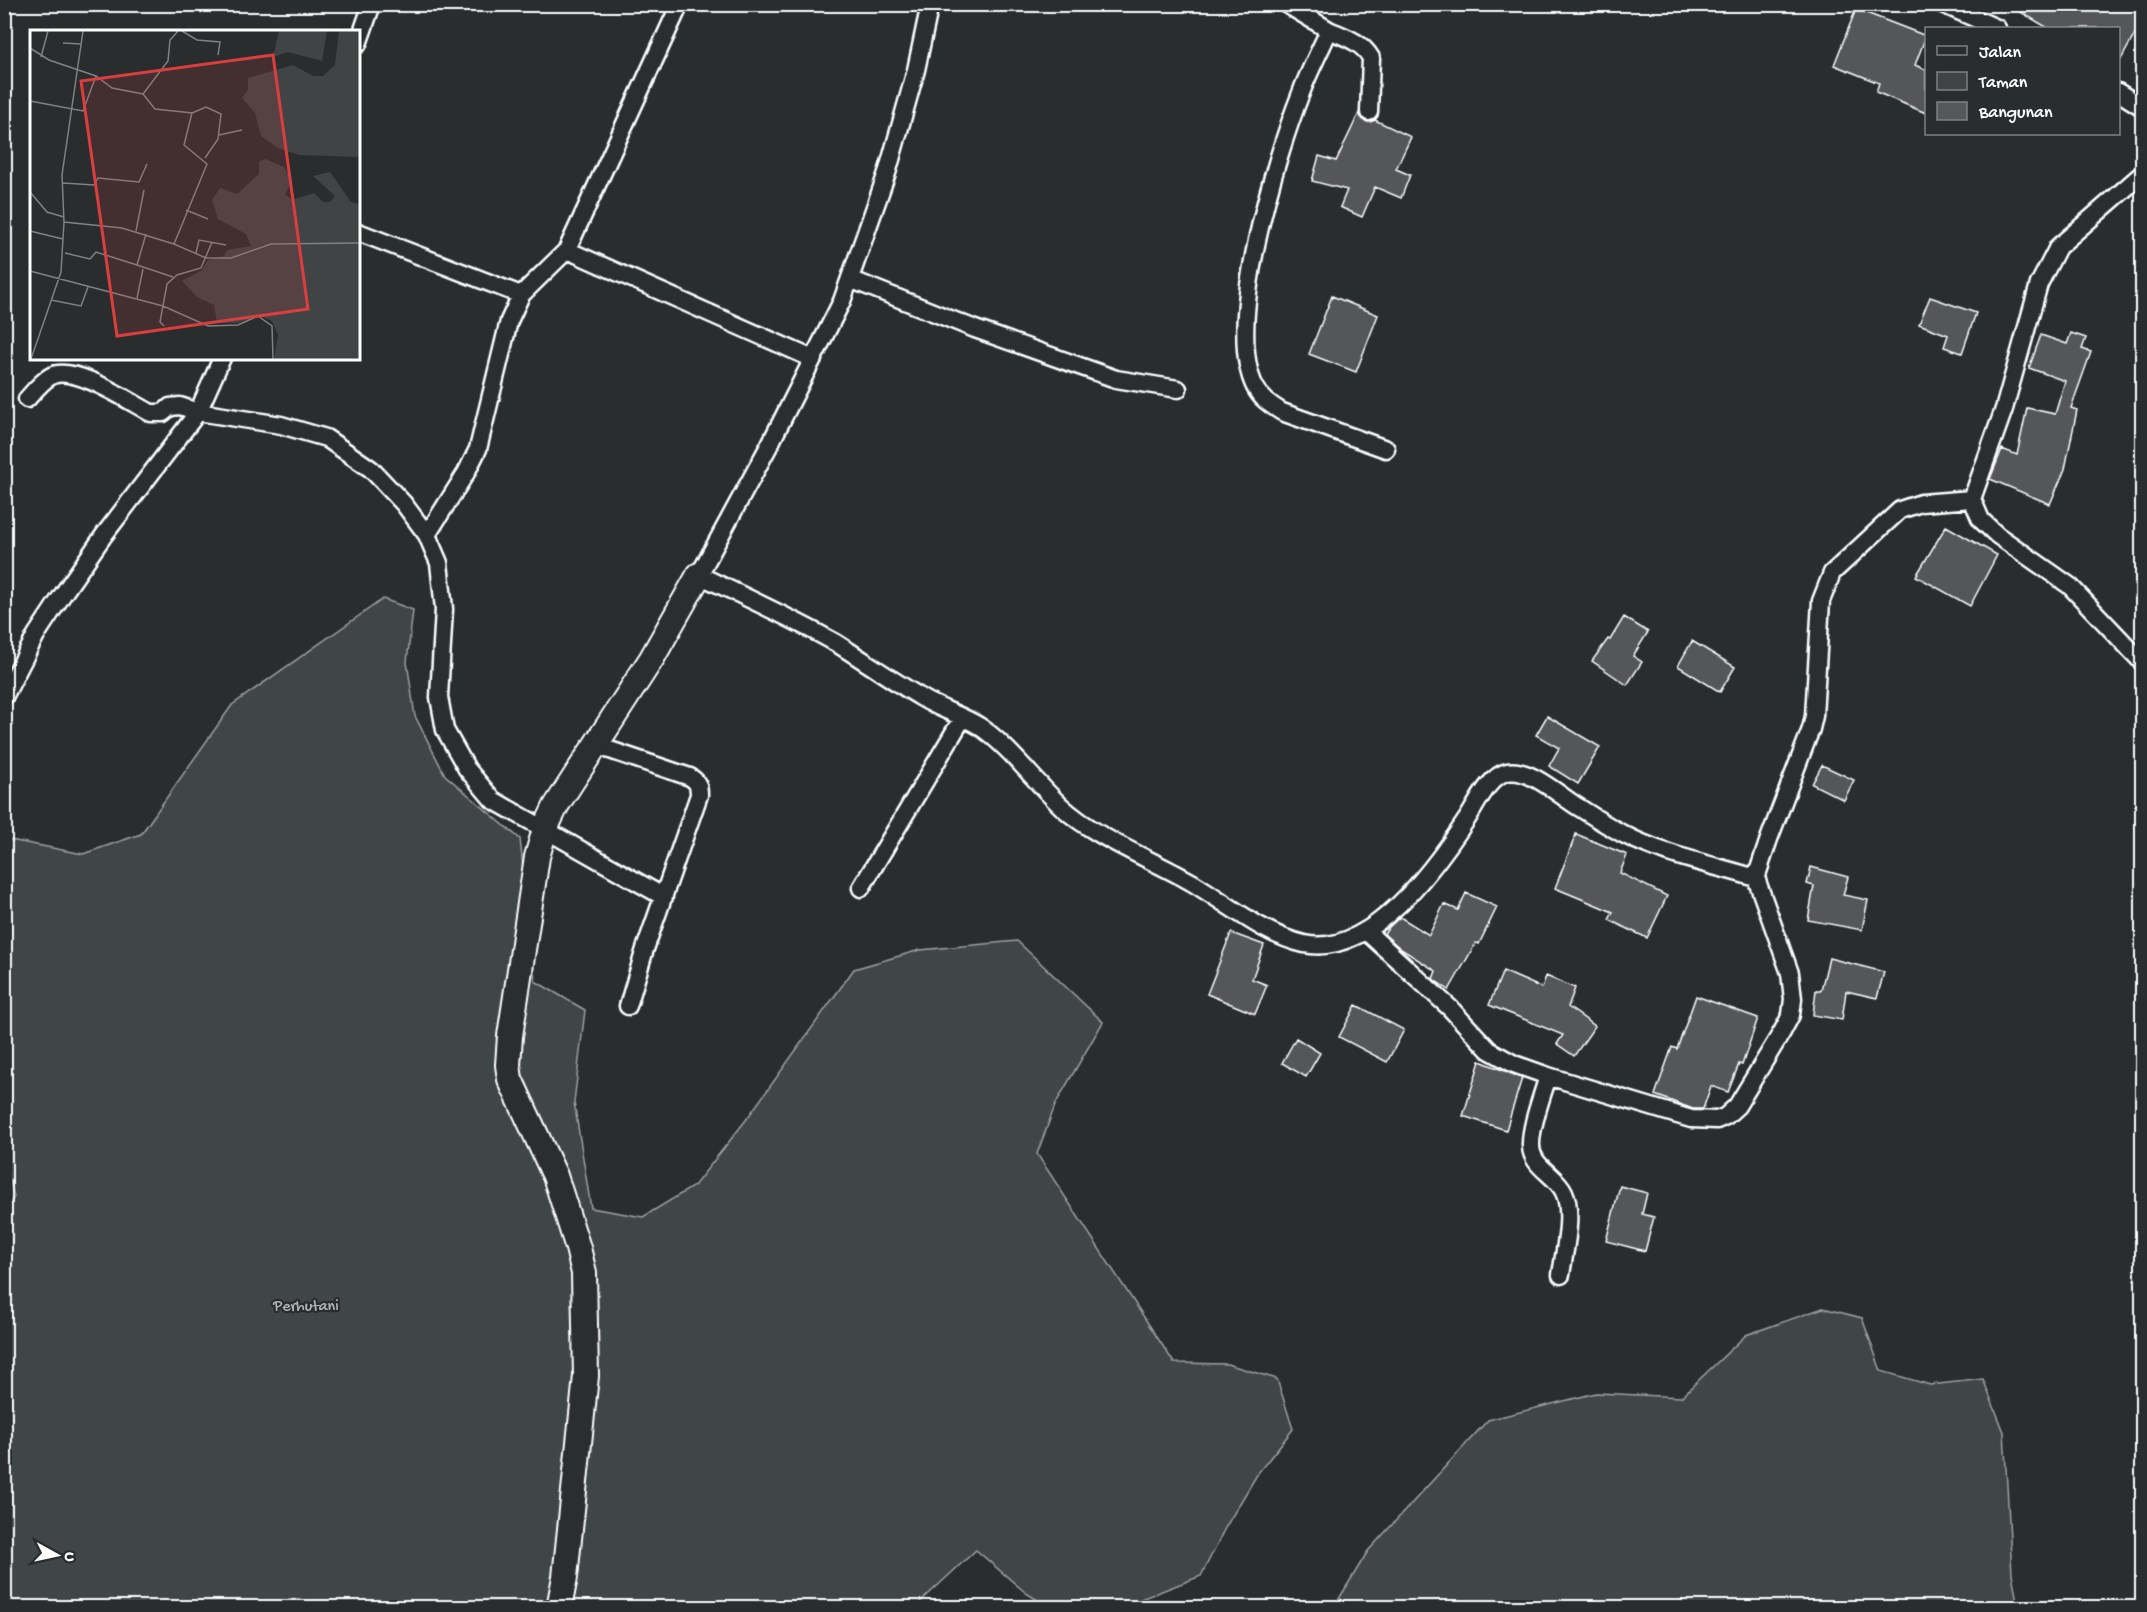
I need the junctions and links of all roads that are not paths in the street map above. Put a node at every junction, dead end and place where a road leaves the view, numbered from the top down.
1 (372, 4) edge
2 (680, 4) edge
3 (930, 4) edge
4 (1286, 4) edge
5 (1942, 4) edge
6 (1995, 27) edge
7 (1329, 30) junction
8 (360, 38) edge
9 (2120, 93) edge
10 (2142, 107) edge
11 (1369, 112) dead end
12 (2142, 174) edge
13 (360, 233) edge
14 (567, 250) junction
15 (850, 279) junction
16 (521, 295) junction
17 (813, 359) junction
18 (221, 360) edge
19 (1178, 389) dead end
20 (27, 399) dead end
21 (198, 412) junction
22 (1386, 449) dead end
23 (1972, 499) junction
24 (427, 535) junction
25 (699, 575) junction
26 (2142, 662) edge
27 (4, 697) edge
28 (962, 719) junction
29 (595, 745) junction
30 (545, 829) junction
31 (1756, 878) junction
32 (861, 888) dead end
33 (664, 897) junction
34 (1367, 932) junction
35 (628, 1006) dead end
36 (1548, 1076) junction
37 (1561, 1275) dead end
38 (559, 1608) edge

1 - 8 street
2 - 14 street
3 - 15 street
4 - 7 street
5 - 6 street
7 - 11 street
7 - 22 street
9 - 10 street
12 - 23 street
13 - 16 street
14 - 16 street
14 - 17 street
15 - 17 street
15 - 19 street
16 - 24 street
17 - 25 street
18 - 21 street
20 - 21 street
21 - 24 street
21 - 27 street
23 - 26 street
23 - 31 street
24 - 30 street
25 - 28 street
25 - 29 main road
28 - 32 street
28 - 34 street
29 - 30 main road
29 - 33 street
30 - 33 street
30 - 38 main road
31 - 34 street
31 - 36 street
33 - 35 street
34 - 36 street
36 - 37 street

